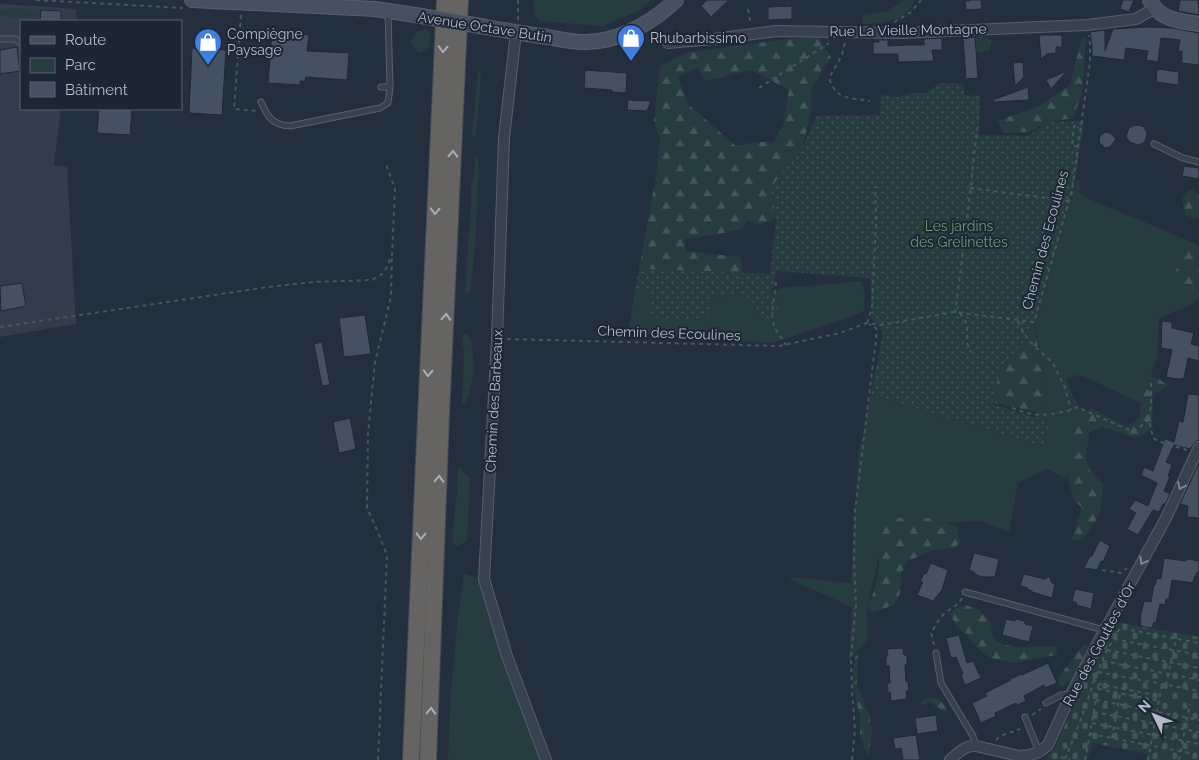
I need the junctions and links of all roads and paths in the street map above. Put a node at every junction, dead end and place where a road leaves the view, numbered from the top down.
1 (192, 0) edge
2 (445, 0) edge
3 (460, 0) edge
4 (518, 0) edge
5 (676, 0) edge
6 (921, 0) edge
7 (241, 2) junction
8 (1152, 4) edge
9 (748, 9) dead end
10 (388, 10) junction
11 (892, 23) dead end
12 (750, 24) dead end
13 (1199, 24) edge
14 (1087, 25) junction
15 (634, 30) junction
16 (516, 32) junction
17 (844, 33) junction
18 (0, 38) edge
19 (20, 42) edge
20 (668, 43) joint
21 (381, 87) dead end
22 (390, 87) junction
23 (759, 88) dead end
24 (870, 101) dead end
25 (261, 102) dead end
26 (266, 112) junction
27 (1082, 124) junction
28 (977, 129) dead end
29 (1154, 144) dead end
30 (1078, 146) junction
31 (1199, 162) edge
32 (386, 164) dead end
33 (875, 186) dead end
34 (970, 188) junction
35 (1069, 201) junction
36 (392, 255) junction
37 (776, 282) dead end
38 (956, 312) junction
39 (960, 313) junction
40 (1018, 320) junction
41 (867, 323) junction
42 (0, 327) edge
43 (497, 339) junction
44 (786, 345) junction
45 (971, 352) dead end
46 (1151, 383) dead end
47 (1012, 408) dead end
48 (1071, 410) junction
49 (1149, 420) junction
50 (1198, 450) edge
51 (1102, 570) dead end
52 (1134, 576) junction
53 (965, 592) joint
54 (1104, 630) junction
55 (1114, 639) junction
56 (1176, 639) junction
57 (1199, 643) edge
58 (1107, 650) junction
59 (1173, 650) junction
60 (936, 653) joint
61 (1199, 655) edge
62 (1102, 661) junction
63 (1171, 662) junction
64 (1199, 668) edge
65 (1098, 672) junction
66 (1168, 674) junction
67 (1094, 680) junction
68 (1199, 680) edge
69 (1098, 684) junction
70 (1162, 684) junction
71 (1166, 685) junction
72 (1098, 689) junction
73 (1199, 691) edge
74 (1120, 693) junction
75 (1071, 694) junction
76 (1153, 694) junction
77 (1160, 696) junction
78 (1152, 699) junction
79 (1096, 700) junction
80 (1159, 701) junction
81 (1046, 703) joint
82 (1118, 704) junction
83 (1190, 704) dead end
84 (1094, 712) junction
85 (1157, 712) junction
86 (1116, 716) junction
87 (1026, 718) joint
88 (1187, 718) junction
89 (1199, 720) edge
90 (1092, 723) junction
91 (1155, 724) junction
92 (1029, 725) junction
93 (1114, 727) junction
94 (1185, 729) junction
95 (1199, 732) edge
96 (1090, 734) junction
97 (1152, 735) junction
98 (1112, 738) junction
99 (1183, 740) junction
100 (1199, 744) edge
101 (976, 746) junction
102 (1151, 746) junction
103 (1040, 752) junction
104 (1180, 752) junction
105 (995, 753) edge
106 (1199, 755) edge
107 (1065, 759) junction
108 (378, 760) edge
109 (411, 760) edge
110 (428, 760) edge
111 (546, 760) edge
112 (852, 760) edge
113 (950, 760) edge
114 (1070, 760) edge
115 (1086, 760) edge
116 (1148, 760) edge
117 (1179, 760) edge

1 - 7 main road, Avenue Octave Butin
2 -> 109 highway
110 -> 3 highway
4 - 16 path
5 - 15 main road, Avenue Octave Butin
6 - 11 path
7 - 10 main road, Avenue Octave Butin
7 - 26 path
8 - 13 main road
8 - 14 street, Rue La Vieille Montagne
9 - 12 path
10 - 16 main road, Avenue Octave Butin, bridge
10 - 22 lane
14 - 17 street, Rue La Vieille Montagne
14 - 27 path, Chemin des Ecoulines
15 - 16 main road, Avenue Octave Butin
15 - 20 path
16 - 43 street, Chemin des Barbeaux
17 - 20 street, Rue La Vieille Montagne
17 - 23 path
17 - 24 path
18 - 19 lane
21 - 22 lane
22 - 26 lane
25 - 26 lane
27 - 30 path, Chemin des Ecoulines
27 - 30 path
28 - 34 path
29 - 31 lane
30 - 35 path, Chemin des Ecoulines
32 - 36 path
33 - 41 path
34 - 35 path
34 - 38 path
35 - 40 path, Chemin des Ecoulines
36 - 42 path
36 - 108 path
37 - 44 path
38 - 39 path, Chemin des Ecoulines
38 - 41 path, Chemin des Ecoulines
39 - 40 path, Chemin des Ecoulines
39 - 45 path
40 - 48 path
41 - 44 path, Chemin des Ecoulines
41 - 112 path
43 - 44 path, Chemin des Ecoulines
43 - 111 street, Chemin des Barbeaux
46 - 49 path
47 - 48 path
48 - 49 path
49 - 50 path
50 -> 52 street, Rue des Gouttes d'Or
51 - 52 path
52 - 54 street, Rue des Gouttes d'Or
53 - 54 lane
53 - 60 path
54 - 75 street, Rue des Gouttes d'Or
55 - 56 path
55 - 58 path
55 - 59 path
56 - 57 path
56 - 59 path
58 - 62 path
58 - 63 path
59 - 61 path
59 - 63 path
60 - 101 lane
62 - 65 path
62 - 66 path
63 - 64 path
63 - 66 path
65 - 67 path
65 - 70 path
66 - 68 path
66 - 71 path
67 - 69 path
67 - 107 path
69 - 72 path
69 - 76 path
70 - 71 path
70 - 77 path
71 - 73 path
72 - 74 path
72 - 79 path
74 - 78 path
74 - 82 path
75 - 81 lane
75 - 103 street, Rue des Gouttes d'Or
76 - 77 path
76 - 78 path
77 - 80 path
78 - 80 path
79 - 82 path
79 - 84 path
80 - 85 path
81 - 87 path
82 - 85 path
82 - 86 path
83 - 88 path
84 - 86 path
84 - 90 path
85 - 88 path
85 - 91 path
86 - 91 path
86 - 93 path
87 - 92 lane
88 - 89 path
88 - 94 path
90 - 93 path
90 - 96 path
91 - 94 path
91 - 97 path
92 - 103 lane
92 - 105 path
93 - 97 path
93 - 98 path
94 - 95 path
94 - 99 path
96 - 98 path
96 - 115 path
97 - 99 path
97 - 102 path
98 - 102 path
99 - 100 path
99 - 104 path
101 - 105 street
101 - 113 street
102 - 104 path
102 - 116 path
103 - 105 street
103 - 107 path
104 - 106 path
104 - 117 path
107 - 114 path

